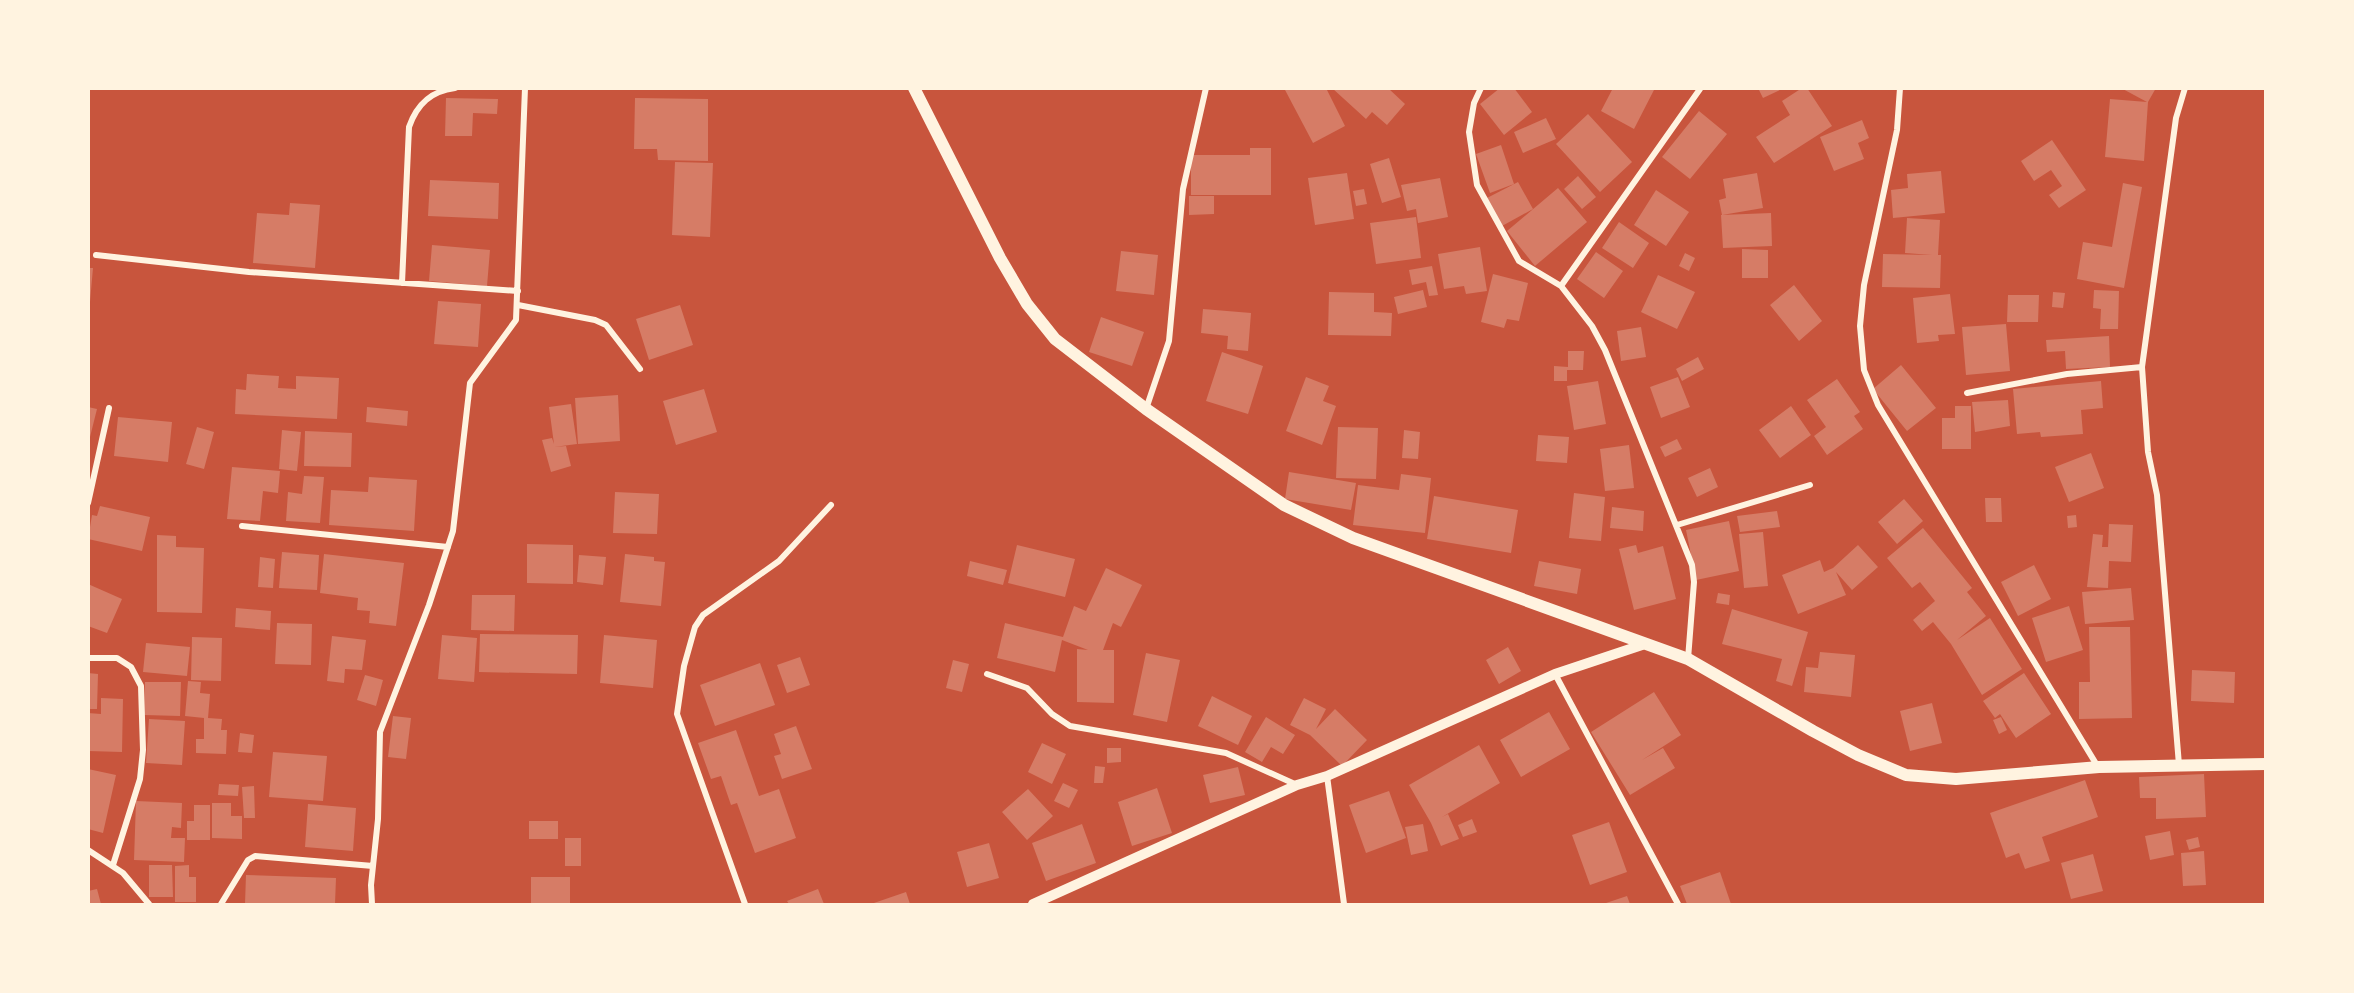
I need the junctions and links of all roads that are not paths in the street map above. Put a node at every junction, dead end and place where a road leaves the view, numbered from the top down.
1 (455, 88) edge
2 (525, 88) edge
3 (914, 88) edge
4 (1206, 88) edge
5 (1481, 88) edge
6 (1900, 88) edge
7 (2185, 88) edge
8 (1700, 89) edge
9 (96, 255) dead end
10 (402, 283) junction
11 (1561, 286) junction
12 (518, 291) junction
13 (518, 305) junction
14 (2142, 367) junction
15 (640, 369) dead end
16 (1967, 393) dead end
17 (109, 408) dead end
18 (1146, 409) junction
19 (1810, 485) dead end
20 (88, 503) edge
21 (831, 505) dead end
22 (1677, 525) junction
23 (242, 526) dead end
24 (448, 547) junction
25 (1642, 645) junction
26 (88, 658) edge
27 (1688, 659) junction
28 (987, 674) dead end
29 (1555, 674) junction
30 (2265, 764) edge
31 (2179, 766) junction
32 (2099, 767) junction
33 (1327, 776) junction
34 (1297, 785) junction
35 (88, 850) edge
36 (113, 865) junction
37 (373, 866) junction
38 (149, 904) edge
39 (221, 904) edge
40 (372, 904) edge
41 (745, 904) edge
42 (1033, 904) edge
43 (1344, 904) edge
44 (1678, 904) edge

1 - 10 street
2 - 12 street
3 - 18 main road
4 - 18 street
5 - 11 street
6 - 32 street
7 - 14 street
8 - 11 street
9 - 10 street
10 - 12 street
11 - 22 street
12 - 13 street
13 - 15 street
13 - 24 street
14 - 16 street
14 - 31 street
17 - 20 street
18 - 25 main road
19 - 22 street
21 - 41 street
22 - 27 street
23 - 24 street
24 - 37 street
25 - 27 main road
25 - 29 street
26 - 36 street
27 - 32 main road
28 - 34 street
29 - 33 street
29 - 44 street
30 - 31 main road
31 - 32 main road
33 - 34 street
33 - 43 street
34 - 42 street
35 - 36 street
36 - 38 street
37 - 39 street
37 - 40 street

